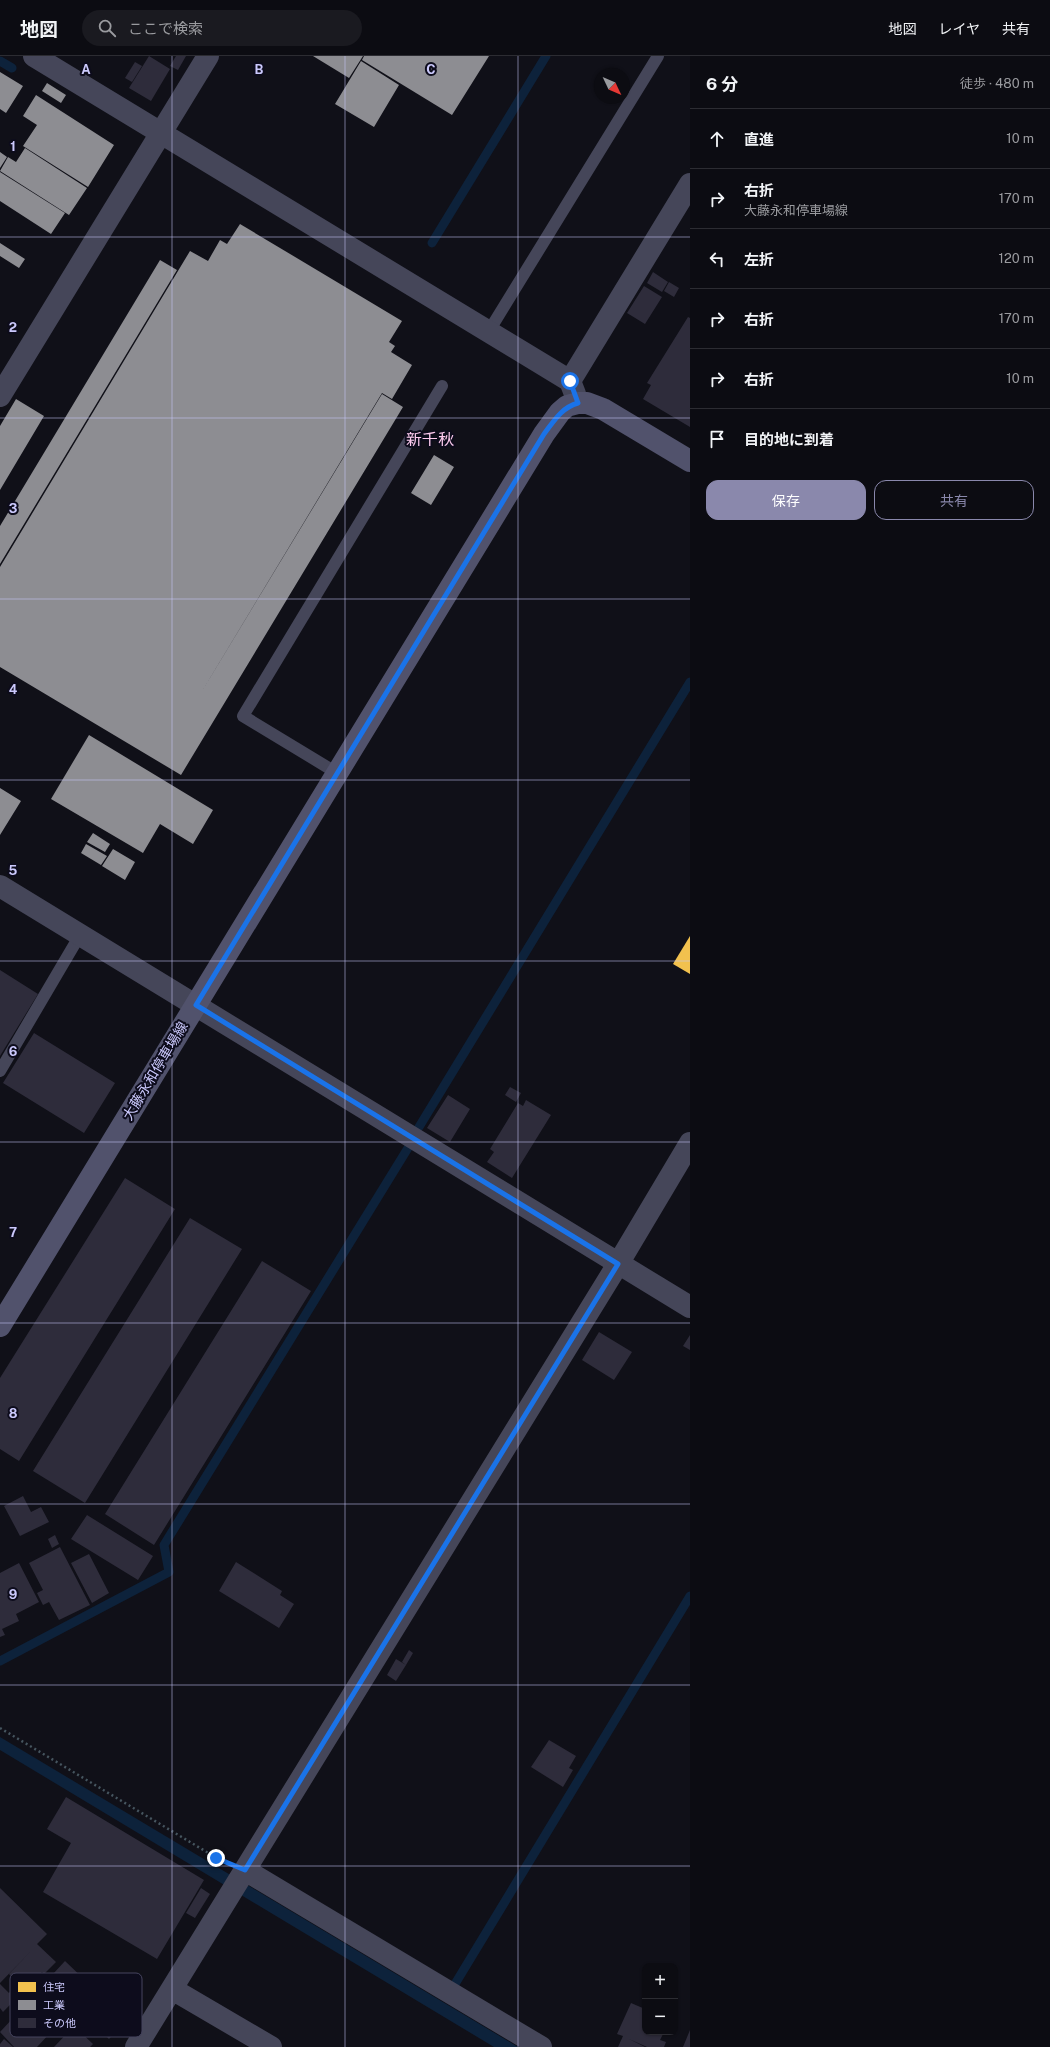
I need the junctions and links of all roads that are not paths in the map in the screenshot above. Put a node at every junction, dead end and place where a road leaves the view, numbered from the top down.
1 (34, 56) edge
2 (208, 56) edge
3 (658, 56) edge
4 (161, 133) junction
5 (690, 184) edge
6 (489, 331) junction
7 (570, 381) junction
8 (442, 386) dead end
9 (0, 396) edge
10 (578, 403) junction
11 (690, 461) edge
12 (338, 772) junction
13 (0, 886) edge
14 (80, 935) junction
15 (196, 1005) junction
16 (0, 1071) edge
17 (690, 1143) edge
18 (618, 1264) junction
19 (690, 1307) edge
20 (0, 1326) edge
21 (239, 1880) junction
22 (172, 1989) junction
23 (136, 2047) edge
24 (270, 2047) edge
25 (541, 2047) edge

1 - 4 street
2 - 4 street
3 - 6 lane
4 - 6 street
4 - 9 street
5 - 7 street
6 - 7 street
7 - 10 street
8 - 12 lane
10 - 11 main road
10 - 12 main road, 大藤永和停車場線
12 - 15 main road, 大藤永和停車場線
13 - 14 street
14 - 15 street
14 - 16 lane
15 - 18 street
15 - 20 main road, 大藤永和停車場線
17 - 18 street
18 - 19 street
18 - 21 street
21 - 22 street
21 - 25 street
22 - 23 street
22 - 24 street

